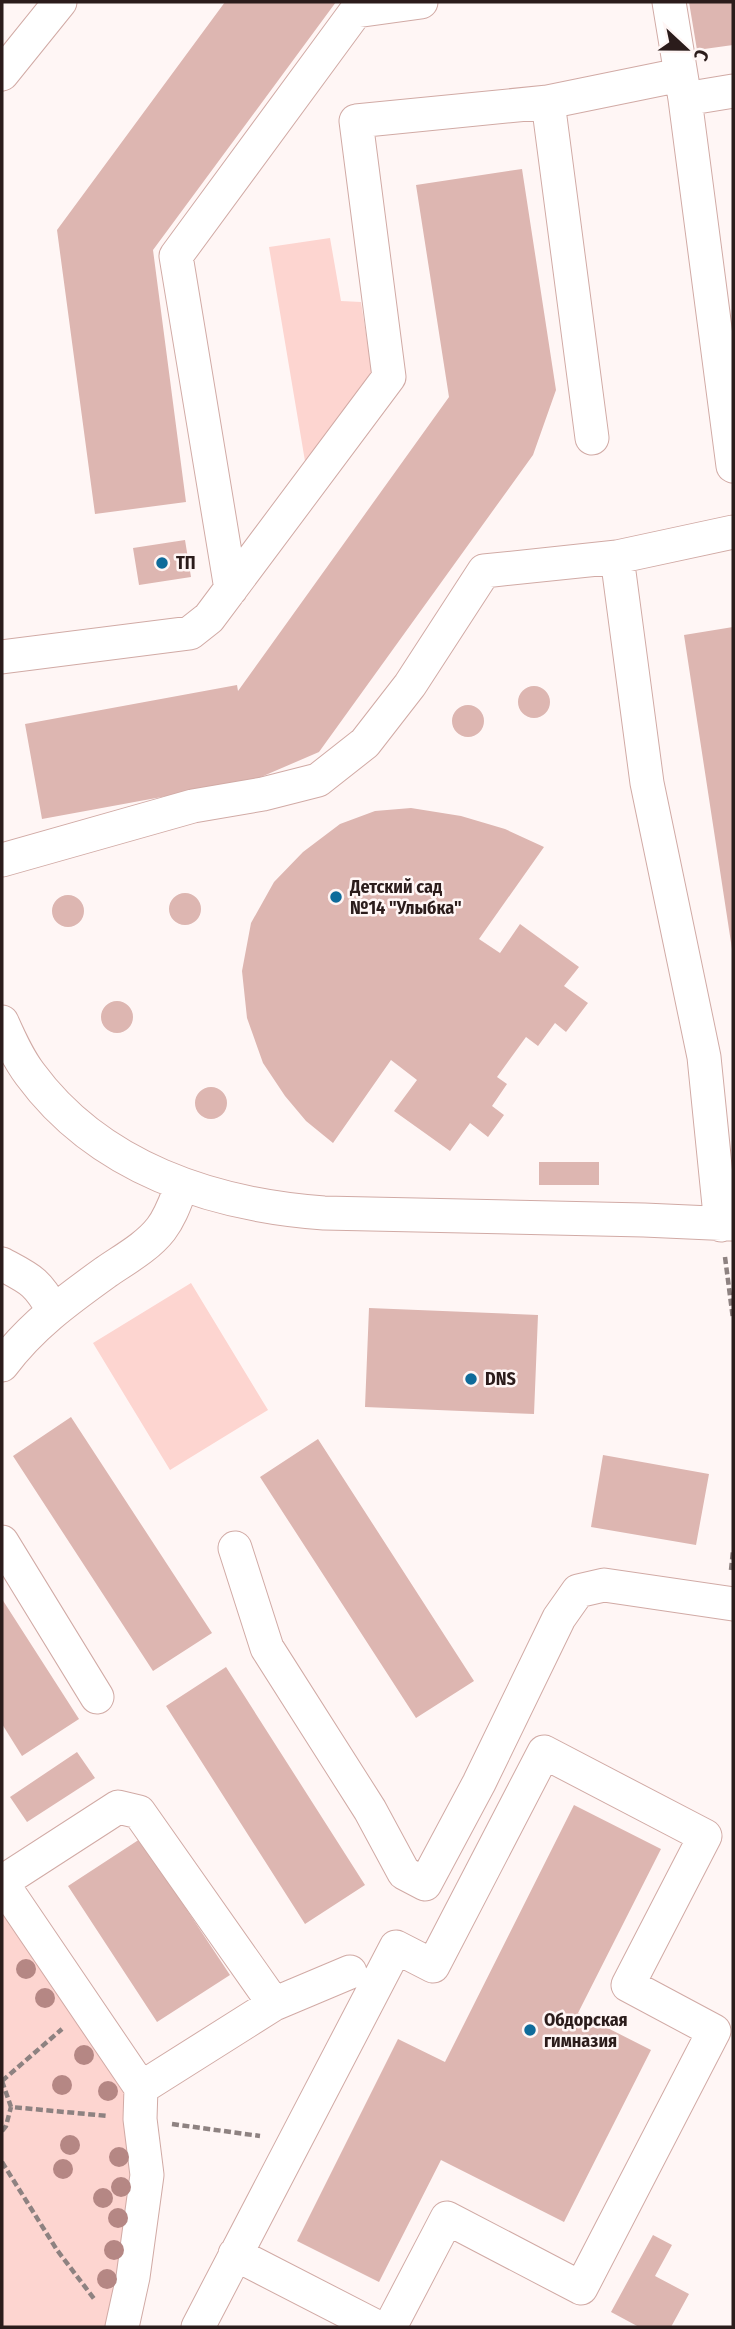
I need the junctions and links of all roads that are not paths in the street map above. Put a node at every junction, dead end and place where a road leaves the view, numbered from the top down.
1 (60, 2) edge
2 (421, 2) edge
3 (669, 2) edge
4 (2, 74) edge
5 (683, 87) junction
6 (733, 91) edge
7 (548, 102) junction
8 (592, 438) dead end
9 (733, 466) edge
10 (733, 532) edge
11 (617, 557) junction
12 (231, 589) junction
13 (2, 657) edge
14 (2, 860) edge
15 (2, 1022) edge
16 (718, 1054) edge
17 (182, 1185) junction
18 (727, 1224) edge
19 (2, 1264) edge
20 (53, 1310) junction
21 (2, 1365) edge
22 (2, 1542) edge
23 (235, 1548) dead end
24 (733, 1604) edge
25 (97, 1697) dead end
26 (2, 1883) edge
27 (350, 1972) dead end
28 (274, 2004) junction
29 (724, 2038) edge
30 (141, 2088) junction
31 (235, 2254) junction
32 (110, 2316) edge
33 (198, 2327) edge
34 (377, 2327) edge
35 (390, 2327) edge

1 - 4 street
2 - 12 street
3 - 5 street
5 - 6 street
5 - 7 street
5 - 9 street
7 - 8 street
7 - 12 street
10 - 11 street
11 - 14 street
11 - 16 street
12 - 13 street
15 - 17 street
16 - 18 street
17 - 18 street
17 - 20 street
19 - 20 street
20 - 21 street
22 - 25 street
23 - 24 street
26 - 28 street
26 - 30 street
27 - 28 street
28 - 30 street
29 - 31 street
29 - 35 street
30 - 32 street
31 - 33 street
31 - 34 street

